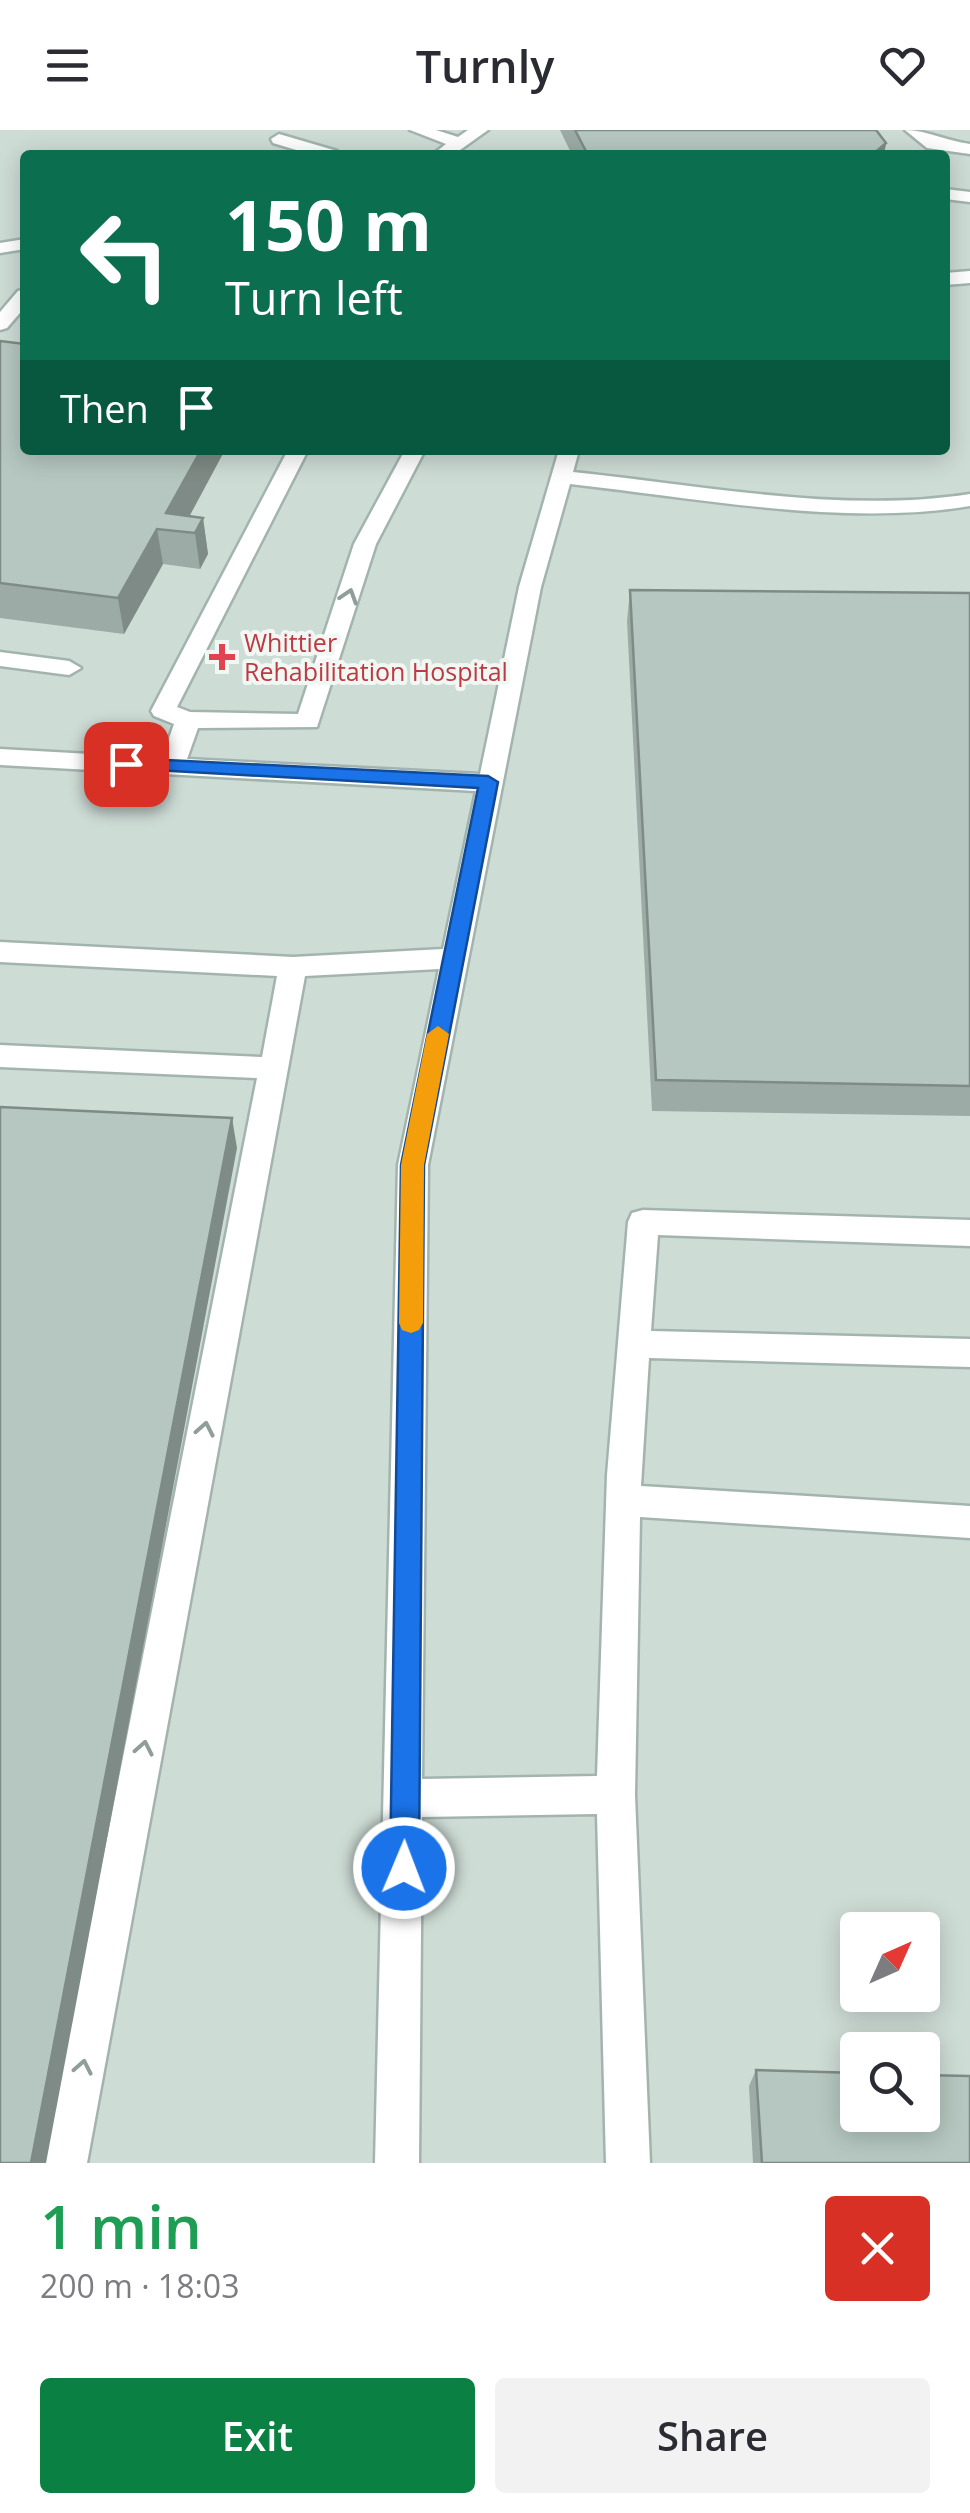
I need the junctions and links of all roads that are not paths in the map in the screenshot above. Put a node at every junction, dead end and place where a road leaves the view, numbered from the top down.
1 (418, 130) edge
2 (480, 130) edge
3 (913, 130) edge
4 (279, 139) dead end
5 (461, 143) junction
6 (970, 149) edge
7 (315, 150) edge
8 (450, 150) edge
9 (20, 300) edge
10 (0, 324) edge
11 (295, 455) edge
12 (411, 455) edge
13 (564, 463) edge
14 (970, 500) edge
15 (0, 659) edge
16 (69, 668) dead end
17 (188, 720) junction
18 (0, 757) edge
19 (172, 766) junction
20 (488, 782) junction
21 (0, 952) edge
22 (452, 958) junction
23 (293, 967) junction
24 (0, 1056) edge
25 (274, 1068) junction
26 (970, 1233) edge
27 (634, 1344) junction
28 (970, 1353) edge
29 (623, 1500) junction
30 (970, 1522) edge
31 (616, 1795) junction
32 (405, 1798) junction
33 (65, 2163) edge
34 (397, 2163) edge
35 (628, 2163) edge

1 - 5 street
2 - 5 street
3 - 6 street
4 - 7 street
5 - 8 street
9 - 10 street
11 - 17 street
17 -> 12 street
13 - 14 street
13 - 20 street
15 - 16 street
17 - 19 street
18 - 19 street
19 - 20 street
20 - 22 street
21 - 23 street
22 - 23 street
22 - 32 street
23 - 25 street
24 - 25 street
33 -> 25 street
26 - 27 street
27 - 28 street
27 - 29 street
29 - 30 street
29 - 31 street
31 - 32 street
31 - 35 street
32 - 34 street

